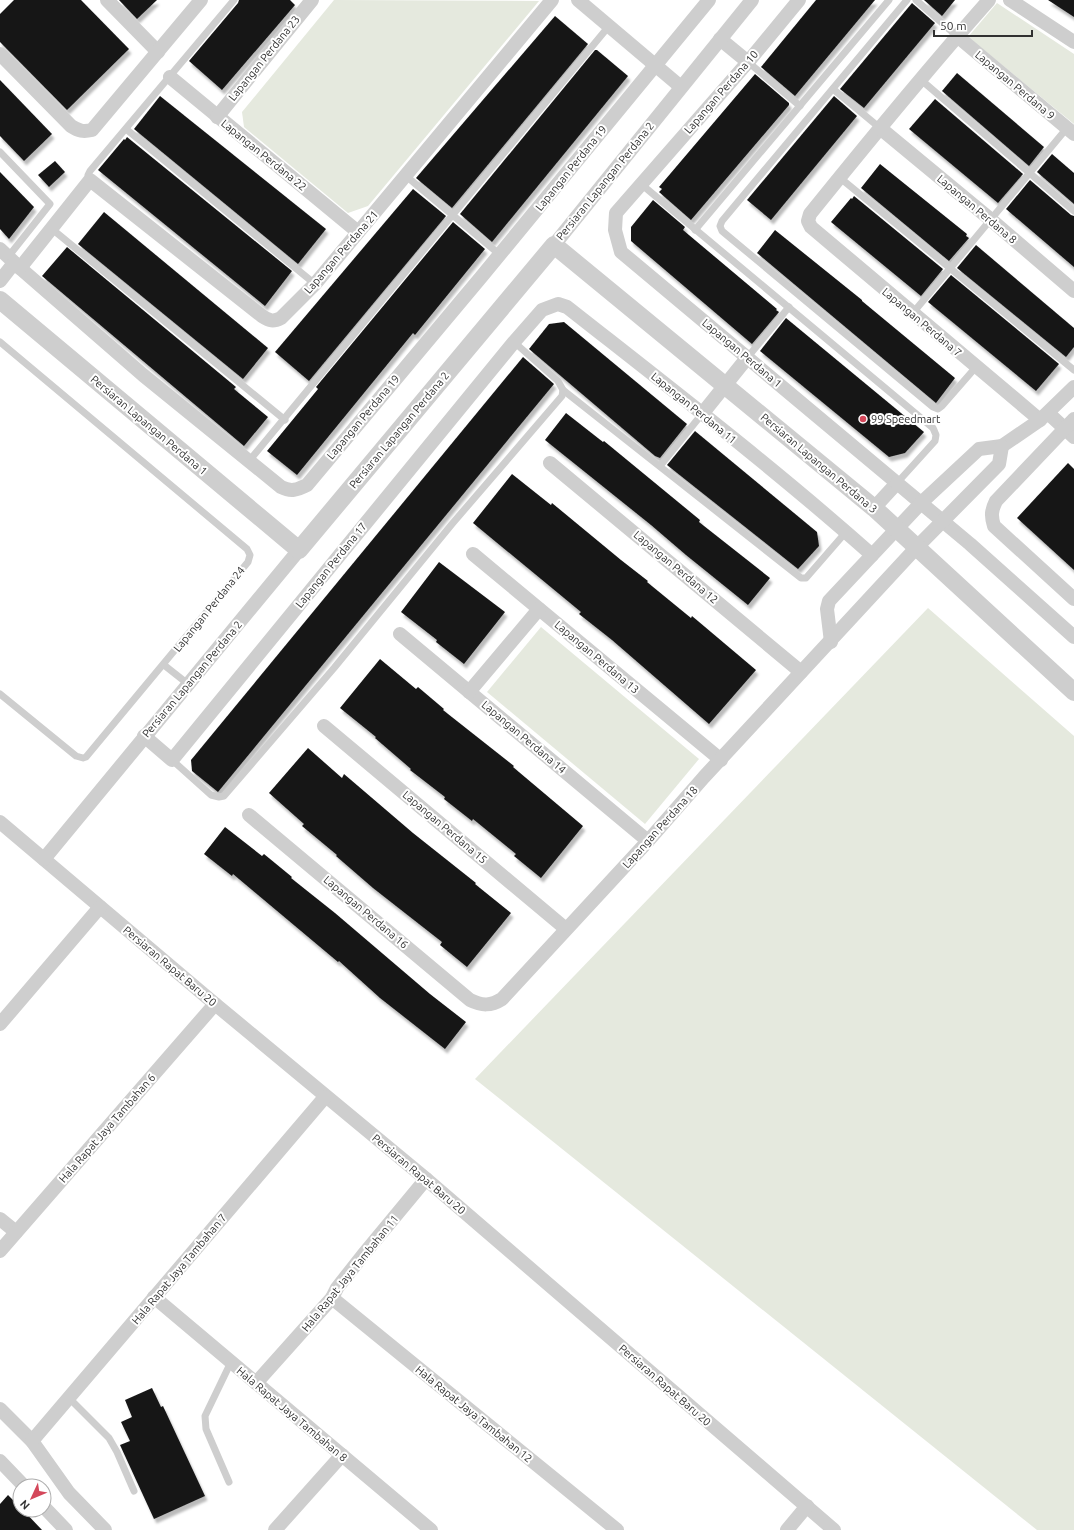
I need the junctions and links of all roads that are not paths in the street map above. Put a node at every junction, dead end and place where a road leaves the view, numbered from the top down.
1 (107, 0) edge
2 (201, 0) edge
3 (234, 0) edge
4 (312, 0) edge
5 (552, 0) edge
6 (578, 0) edge
7 (709, 0) edge
8 (752, 0) edge
9 (799, 0) edge
10 (889, 0) edge
11 (907, 0) edge
12 (916, 0) edge
13 (989, 0) edge
14 (1010, 0) edge
15 (610, 26) junction
16 (957, 36) junction
17 (720, 40) junction
18 (1074, 42) edge
19 (158, 52) junction
20 (0, 54) edge
21 (748, 62) junction
22 (655, 65) junction
23 (170, 77) junction
24 (920, 79) junction
25 (681, 87) junction
26 (833, 89) junction
27 (800, 106) junction
28 (217, 117) junction
29 (880, 128) junction
30 (126, 129) junction
31 (1071, 131) edge
32 (0, 152) edge
33 (1029, 173) junction
34 (406, 176) junction
35 (839, 178) junction
36 (90, 180) junction
37 (641, 184) junction
38 (1074, 211) edge
39 (453, 215) junction
40 (990, 219) junction
41 (52, 229) junction
42 (695, 230) junction
43 (358, 232) junction
44 (554, 245) junction
45 (499, 254) junction
46 (10, 259) edge
47 (949, 269) junction
48 (0, 281) edge
49 (315, 284) junction
50 (1074, 291) edge
51 (0, 300) edge
52 (789, 307) junction
53 (912, 314) junction
54 (0, 342) edge
55 (514, 342) junction
56 (747, 358) junction
57 (976, 367) junction
58 (1074, 370) edge
59 (725, 385) junction
60 (1074, 387) edge
61 (563, 390) junction
62 (702, 414) junction
63 (1044, 416) junction
64 (285, 420) junction
65 (1071, 428) edge
66 (1002, 446) junction
67 (249, 462) junction
68 (550, 463) dead end
69 (660, 466) junction
70 (897, 483) junction
71 (921, 503) junction
72 (874, 508) junction
73 (942, 520) junction
74 (896, 529) junction
75 (846, 532) junction
76 (916, 548) junction
77 (299, 550) junction
78 (473, 554) dead end
79 (872, 555) junction
80 (1074, 599) edge
81 (539, 609) junction
82 (400, 634) dead end
83 (1074, 637) edge
84 (831, 642) junction
85 (164, 665) junction
86 (801, 672) junction
87 (188, 684) junction
88 (469, 692) junction
89 (1074, 692) edge
90 (0, 694) edge
91 (324, 726) dead end
92 (144, 736) junction
93 (172, 760) junction
94 (721, 760) junction
95 (249, 815) dead end
96 (0, 822) edge
97 (648, 840) junction
98 (44, 859) junction
99 (100, 907) junction
100 (566, 929) junction
101 (215, 1004) junction
102 (485, 1005) joint
103 (1, 1022) edge
104 (325, 1097) junction
105 (426, 1179) junction
106 (0, 1218) edge
107 (16, 1232) junction
108 (0, 1251) edge
109 (154, 1297) junction
110 (332, 1298) junction
111 (231, 1362) junction
112 (256, 1383) junction
113 (69, 1398) junction
114 (0, 1409) edge
115 (32, 1441) junction
116 (342, 1455) junction
117 (0, 1461) edge
118 (16, 1478) edge
119 (229, 1482) dead end
120 (134, 1491) dead end
121 (807, 1506) junction
122 (52, 1515) edge
123 (66, 1530) edge
124 (105, 1530) edge
125 (275, 1530) edge
126 (431, 1530) edge
127 (617, 1530) edge
128 (787, 1530) edge
129 (834, 1530) edge

1 - 19 street
2 - 19 street
3 - 23 lane
4 - 28 street, Lapangan Perdana 23
5 - 34 street, Lapangan Perdana 21
6 - 15 street
7 - 22 street, Lapangan Perdana 19
8 - 17 street, Persiaran Lapangan Perdana 2
9 - 21 street, Lapangan Perdana 10
10 - 27 lane
11 - 26 lane
12 - 16 lane
13 - 16 street
14 - 18 street
15 - 22 street
15 - 39 lane
16 - 24 street
16 - 31 street, Lapangan Perdana 9
17 - 21 street
17 - 25 street, Persiaran Lapangan Perdana 2
19 - 20 street
21 - 27 lane
21 - 37 street, Lapangan Perdana 10
22 - 25 street
22 - 45 street, Lapangan Perdana 19
23 - 28 street, Lapangan Perdana 22
23 - 30 lane
24 - 29 street
24 - 33 lane
25 - 44 street, Persiaran Lapangan Perdana 2
26 - 29 lane
26 - 57 lane
27 - 42 lane
28 - 43 street, Lapangan Perdana 22
29 - 35 street
29 - 40 street, Lapangan Perdana 8
30 - 36 lane
30 - 49 lane
31 - 33 lane
32 - 46 lane
33 - 38 lane
33 - 40 lane
34 - 39 lane
34 - 43 street, Lapangan Perdana 21
35 - 47 lane
35 - 53 street, Lapangan Perdana 7
36 - 41 street
36 - 49 street, Lapangan Perdana 21
37 - 42 lane
37 - 56 street, Lapangan Perdana 1
39 - 45 lane
39 - 64 lane
40 - 47 lane
40 - 50 street, Lapangan Perdana 8
41 - 46 street
41 - 64 lane
42 - 52 lane
43 - 49 street, Lapangan Perdana 21
44 - 59 street, Persiaran Lapangan Perdana 3
44 - 77 street, Persiaran Lapangan Perdana 2
45 - 67 street, Lapangan Perdana 19
46 - 48 street
46 - 67 street, Lapangan Perdana 19
47 - 53 lane
47 - 58 lane
51 - 77 street, Persiaran Lapangan Perdana 1
52 - 56 lane
52 - 70 lane
53 - 57 street, Lapangan Perdana 7
54 - 85 lane, Lapangan Perdana 24
55 - 61 lane
55 - 62 street, Lapangan Perdana 11
55 - 93 street, Lapangan Perdana 17
56 - 59 street
56 - 70 street, Lapangan Perdana 1
57 - 63 street, Lapangan Perdana 7
59 - 62 street
59 - 72 street, Persiaran Lapangan Perdana 3
60 - 63 street
61 - 69 lane
61 - 93 lane
62 - 69 lane
62 - 75 street, Lapangan Perdana 11
63 - 65 street, Lapangan Perdana 7
63 - 66 street
64 - 67 lane
65 - 80 street
66 - 71 street
66 - 73 street, Lapangan Perdana 18
68 - 86 street, Lapangan Perdana 12
69 - 75 lane
70 - 71 street, Lapangan Perdana 1
70 - 72 street
71 - 73 street, Lapangan Perdana 1
71 - 74 street
72 - 74 street, Persiaran Lapangan Perdana 3
73 - 76 street, Lapangan Perdana 18
73 - 83 street, Lapangan Perdana 1
74 - 76 street, Persiaran Lapangan Perdana 3
74 - 79 street
75 - 79 street, Lapangan Perdana 11
76 - 84 street, Lapangan Perdana 18
76 - 89 street, Persiaran Lapangan Perdana 3
77 - 87 street, Persiaran Lapangan Perdana 2
78 - 81 street, Lapangan Perdana 13
79 - 84 street
81 - 88 street
81 - 94 street, Lapangan Perdana 13
82 - 88 street, Lapangan Perdana 14
84 - 86 street, Lapangan Perdana 18
85 - 87 lane
85 - 90 lane, Lapangan Perdana 24
86 - 94 street, Lapangan Perdana 18
87 - 92 street, Persiaran Lapangan Perdana 2
88 - 97 street, Lapangan Perdana 14
91 - 100 street, Lapangan Perdana 15
92 - 93 street
92 - 98 street, Persiaran Lapangan Perdana 2
94 - 97 street, Lapangan Perdana 18
95 - 102 street, Lapangan Perdana 16
96 - 98 street, Persiaran Rapat Baru 20
97 - 100 street, Lapangan Perdana 18
98 - 99 street, Persiaran Rapat Baru 20
99 - 101 street, Persiaran Rapat Baru 20
99 - 103 street
100 - 102 street, Lapangan Perdana 18
101 - 104 street, Persiaran Rapat Baru 20
101 - 107 street, Hala Rapat Jaya Tambahan 6
104 - 105 street, Persiaran Rapat Baru 20
104 - 109 street, Hala Rapat Jaya Tambahan 7
105 - 110 street, Hala Rapat Jaya Tambahan 11
105 - 121 street, Persiaran Rapat Baru 20
106 - 107 street
107 - 108 street, Hala Rapat Jaya Tambahan 6
109 - 111 street, Hala Rapat Jaya Tambahan 8
109 - 113 street, Hala Rapat Jaya Tambahan 7
110 - 112 street, Hala Rapat Jaya Tambahan 11
110 - 127 street, Hala Rapat Jaya Tambahan 12
111 - 112 street, Hala Rapat Jaya Tambahan 8
111 - 119 lane
112 - 116 street, Hala Rapat Jaya Tambahan 8
113 - 115 street, Hala Rapat Jaya Tambahan 7
113 - 120 lane
114 - 115 street
115 - 124 street
116 - 125 street
116 - 126 street, Hala Rapat Jaya Tambahan 8
117 - 118 street
121 - 128 street
121 - 129 street, Persiaran Rapat Baru 20
122 - 123 street

